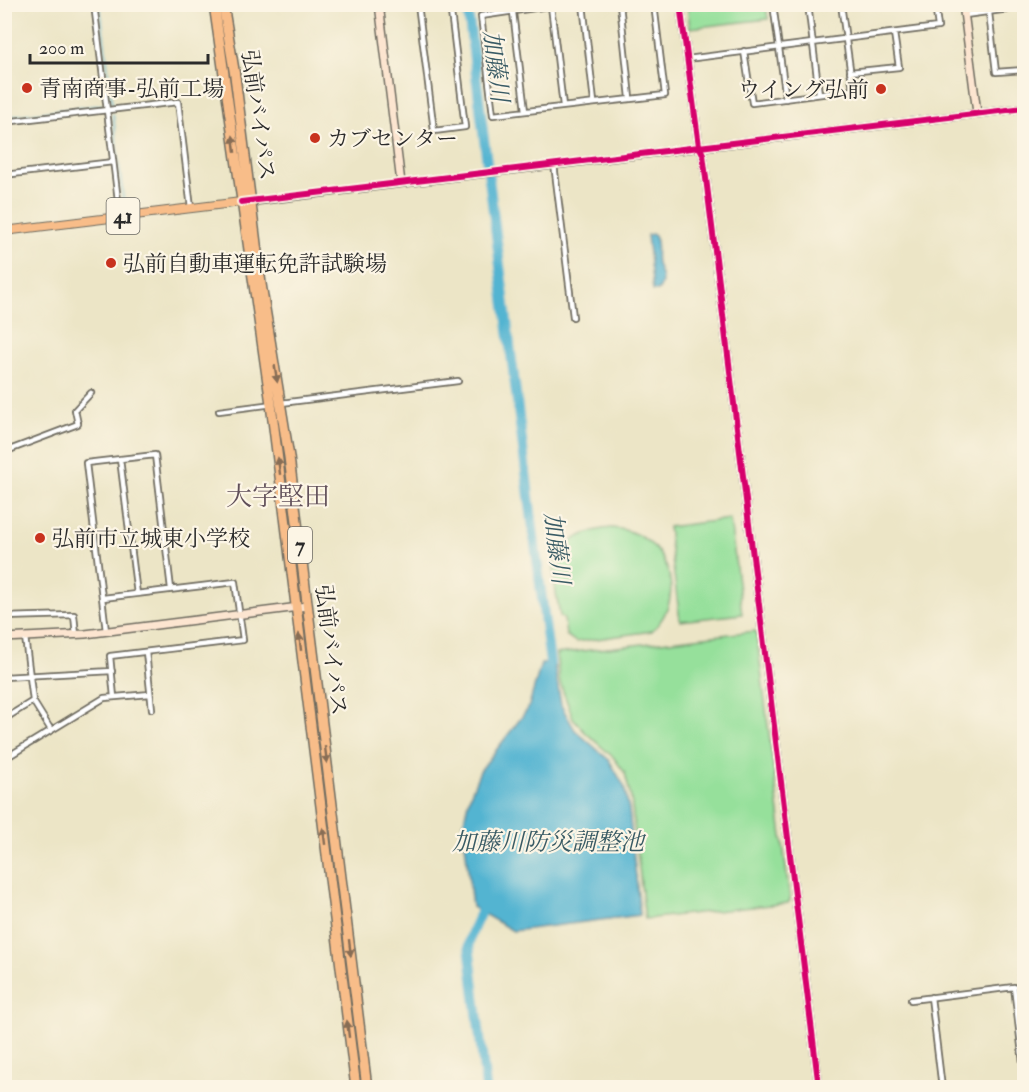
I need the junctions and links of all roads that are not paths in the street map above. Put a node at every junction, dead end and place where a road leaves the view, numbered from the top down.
1 (94, 4) edge
2 (214, 4) edge
3 (223, 4) edge
4 (379, 4) edge
5 (418, 4) edge
6 (450, 4) edge
7 (562, 4) edge
8 (583, 4) edge
9 (620, 4) edge
10 (654, 4) edge
11 (680, 4) edge
12 (773, 4) edge
13 (808, 4) edge
14 (851, 4) edge
15 (935, 4) edge
16 (963, 4) edge
17 (988, 4) edge
18 (841, 5) edge
19 (551, 6) edge
20 (512, 7) edge
21 (1024, 7) edge
22 (989, 12) junction
23 (965, 15) junction
24 (1024, 15) edge
25 (894, 33) junction
26 (846, 39) junction
27 (813, 43) junction
28 (778, 47) junction
29 (744, 51) junction
30 (687, 59) junction
31 (1024, 70) edge
32 (850, 72) junction
33 (819, 94) junction
34 (630, 98) junction
35 (786, 99) junction
36 (594, 102) junction
37 (563, 106) junction
38 (1024, 108) edge
39 (107, 110) junction
40 (525, 111) junction
41 (976, 113) junction
42 (4, 122) edge
43 (699, 146) junction
44 (113, 162) junction
45 (554, 164) junction
46 (4, 175) edge
47 (401, 183) junction
48 (246, 202) junction
49 (191, 208) junction
50 (120, 217) junction
51 (4, 231) edge
52 (573, 317) dead end
53 (458, 381) dead end
54 (91, 393) dead end
55 (276, 404) junction
56 (219, 411) dead end
57 (4, 452) edge
58 (120, 459) junction
59 (171, 590) junction
60 (137, 594) junction
61 (103, 598) junction
62 (307, 606) junction
63 (296, 608) junction
64 (239, 615) junction
65 (4, 617) edge
66 (106, 631) junction
67 (76, 635) junction
68 (25, 637) junction
69 (4, 638) edge
70 (146, 652) junction
71 (112, 671) junction
72 (30, 676) junction
73 (4, 677) edge
74 (150, 694) junction
75 (114, 697) junction
76 (33, 701) junction
77 (152, 709) dead end
78 (4, 719) edge
79 (51, 730) junction
80 (4, 759) edge
81 (931, 997) junction
82 (911, 1000) dead end
83 (1024, 1071) edge
84 (356, 1088) edge
85 (367, 1088) edge
86 (819, 1088) edge
87 (942, 1088) edge

1 - 39 street
48 -> 2 highway, 弘前バイパス / 7
3 - 48 highway, 弘前バイパス / 7
4 - 47 street
5 - 6 street
7 - 19 street
8 - 36 street
9 - 34 street
10 - 34 street
11 - 30 street
12 - 28 street
13 - 27 street
14 - 18 street
15 - 25 street
16 - 23 street
17 - 22 street
18 - 26 street
19 - 20 street
19 - 37 street
20 - 40 street
20 - 40 street
21 - 22 street
21 - 24 street
22 - 23 street
22 - 31 street
23 - 41 street
25 - 26 street
25 - 32 street
26 - 27 street
26 - 32 street
27 - 28 street
27 - 33 street
28 - 29 street
28 - 35 street
29 - 30 street
29 - 35 street
30 - 43 street
32 - 33 street
33 - 35 street
34 - 36 street
36 - 37 street
37 - 40 street
38 - 41 street
39 - 42 street
39 - 44 street
39 - 49 street
41 - 43 street
43 - 45 street
43 - 86 street
44 - 46 street
44 - 50 street
45 - 47 street
45 - 52 street
47 - 48 street
48 - 49 main road, 41
48 - 55 highway, 弘前バイパス / 7
49 - 50 main road, 41
50 - 51 main road, 41
53 - 55 street
54 - 57 street
55 - 56 street
55 - 62 highway, 弘前バイパス / 7
63 -> 55 highway, 弘前バイパス / 7
58 - 59 street
58 - 60 street
58 - 61 street
59 - 60 street
59 - 64 street
60 - 61 street
61 - 66 street
62 - 63 street
62 -> 85 highway, 弘前バイパス / 7
63 - 64 street
84 -> 63 highway, 弘前バイパス / 7
64 - 66 street
64 - 70 street
65 - 67 street
66 - 67 street
67 - 68 street
68 - 69 street
68 - 72 street
70 - 71 street
70 - 74 street
71 - 72 street
71 - 75 street
72 - 73 street
72 - 76 street
74 - 75 street
74 - 77 street
75 - 79 street
76 - 78 street
76 - 79 street
79 - 80 street
81 - 82 street
81 - 83 street
81 - 87 street

